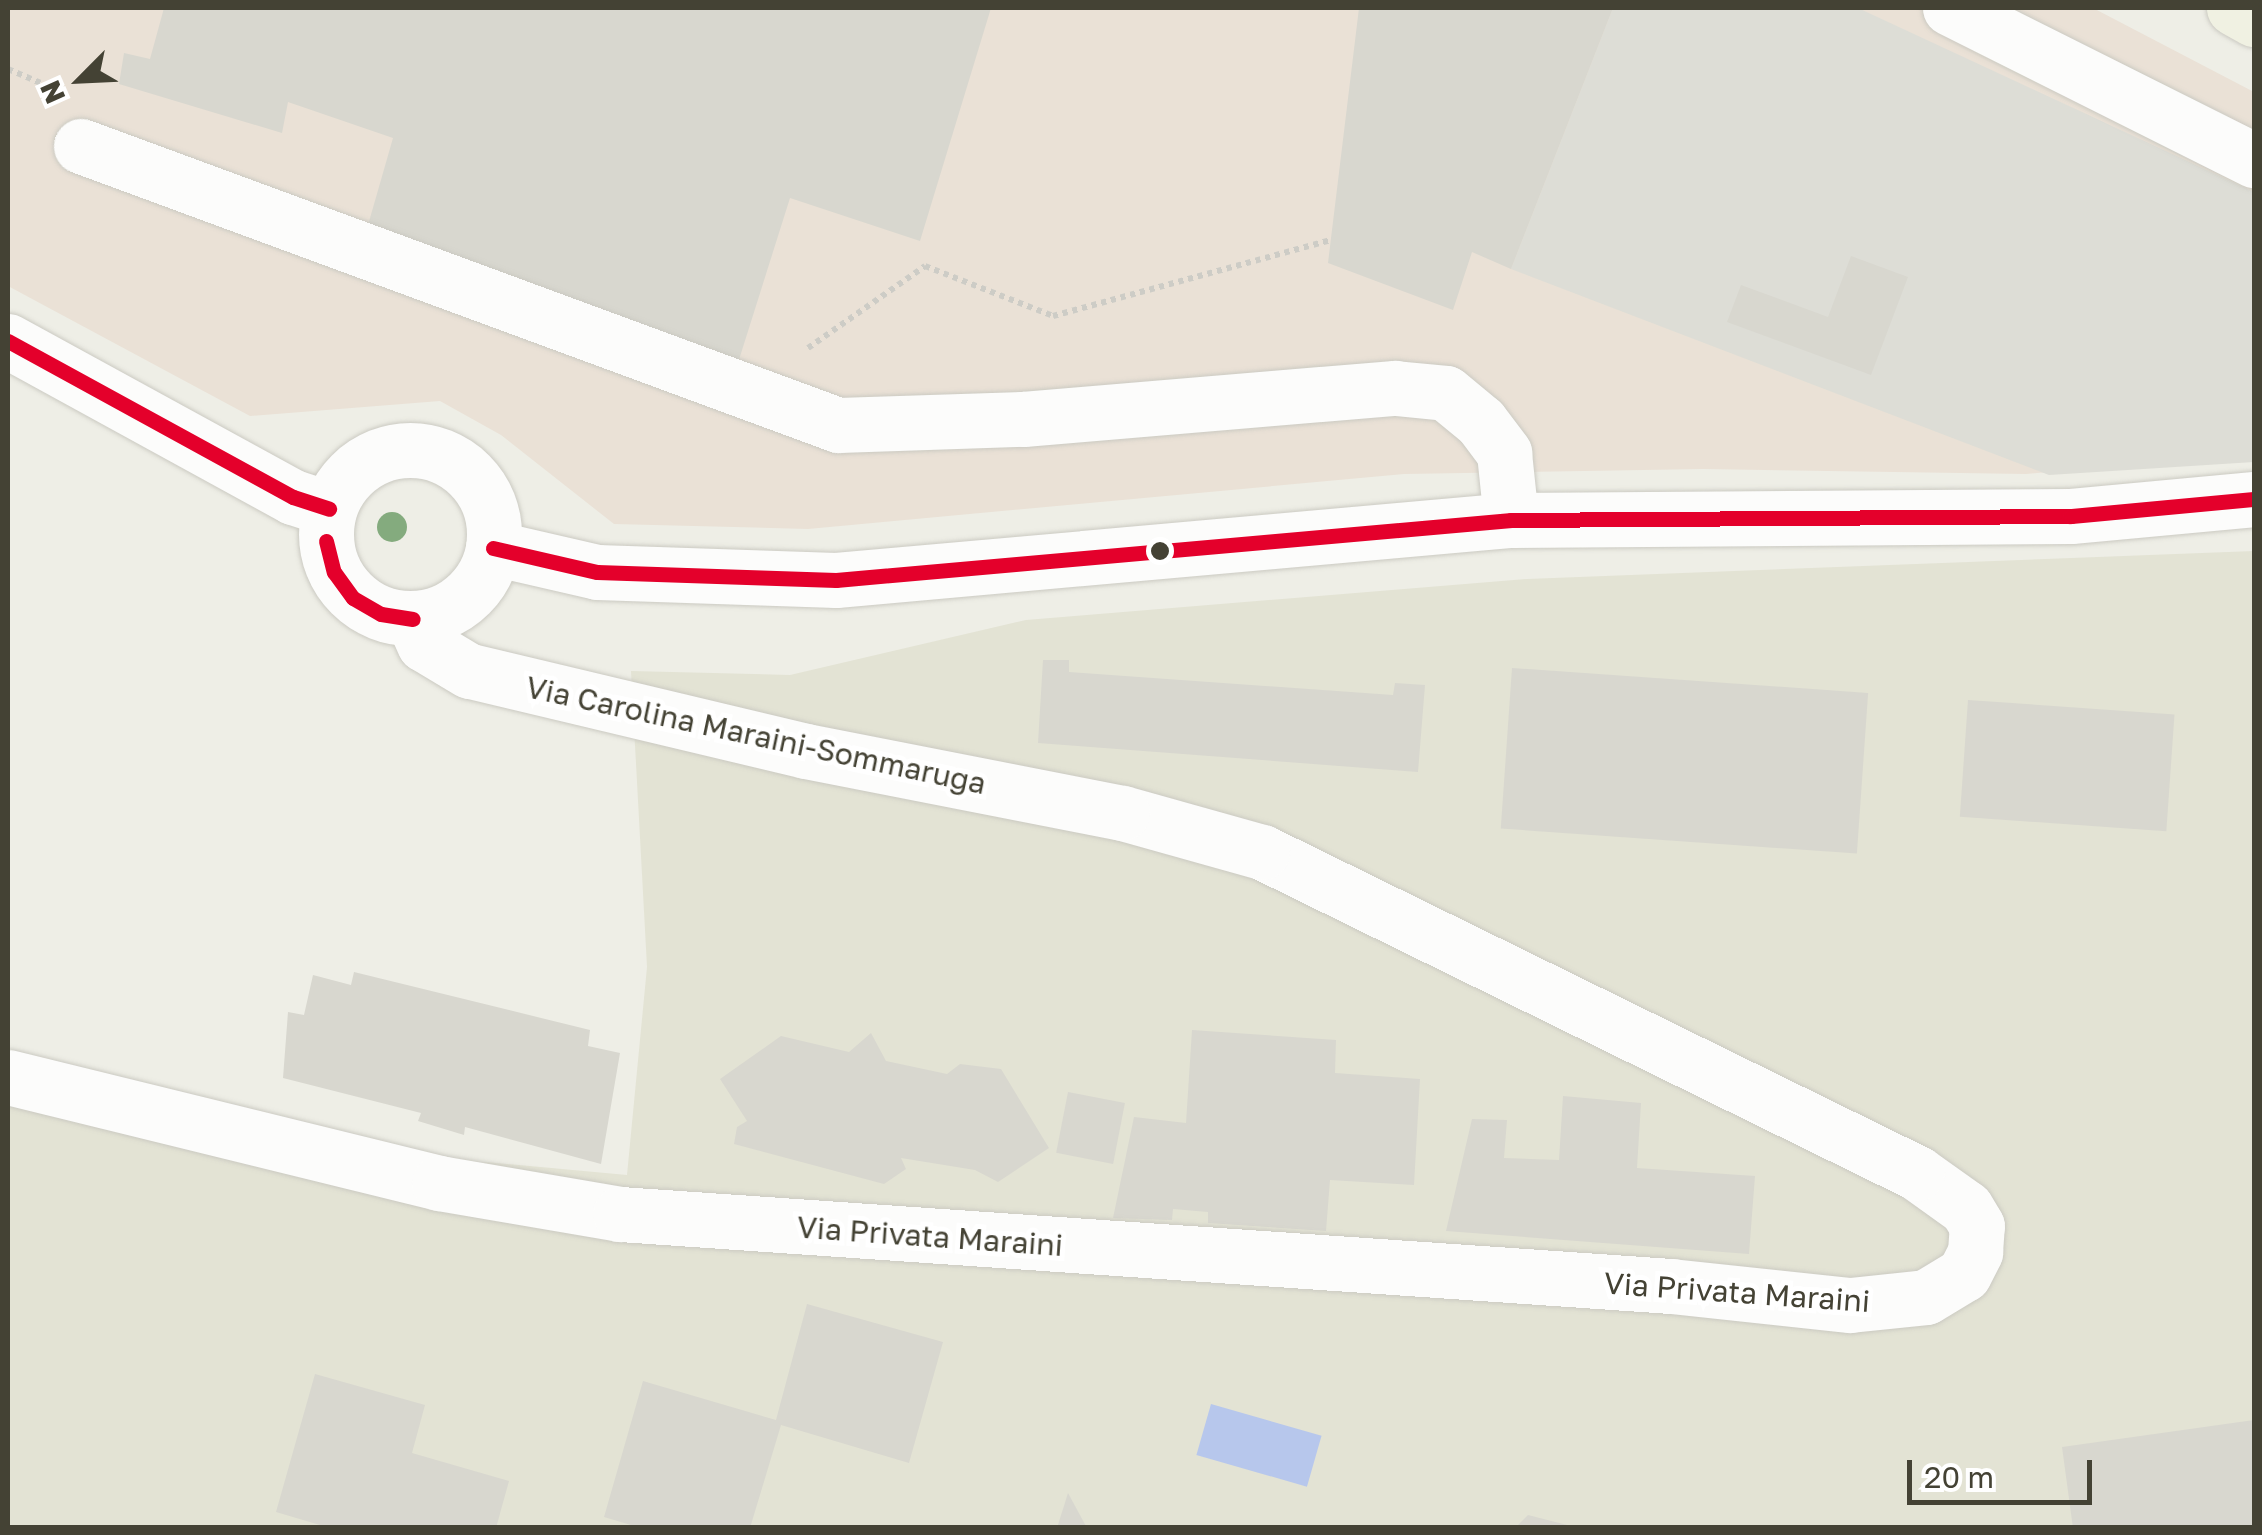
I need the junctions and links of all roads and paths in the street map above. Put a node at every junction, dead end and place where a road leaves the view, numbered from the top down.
1 (1950, 8) edge
2 (2234, 8) edge
3 (2254, 19) edge
4 (81, 146) dead end
5 (2254, 160) edge
6 (1331, 240) dead end
7 (8, 340) edge
8 (746, 391) junction
9 (2254, 498) edge
10 (329, 509) junction
11 (1511, 520) junction
12 (493, 548) junction
13 (413, 619) junction
14 (1122, 813) joint
15 (8, 1077) edge

1 - 5 street
2 - 3 main road
4 - 8 street
6 - 8 path
7 - 10 street
8 - 11 street
9 - 11 street
10 - 12 street
10 - 13 street
11 - 12 street
12 - 13 street
13 - 14 street, Via Carolina Maraini-Sommaruga
14 - 15 street, Via Privata Maraini

